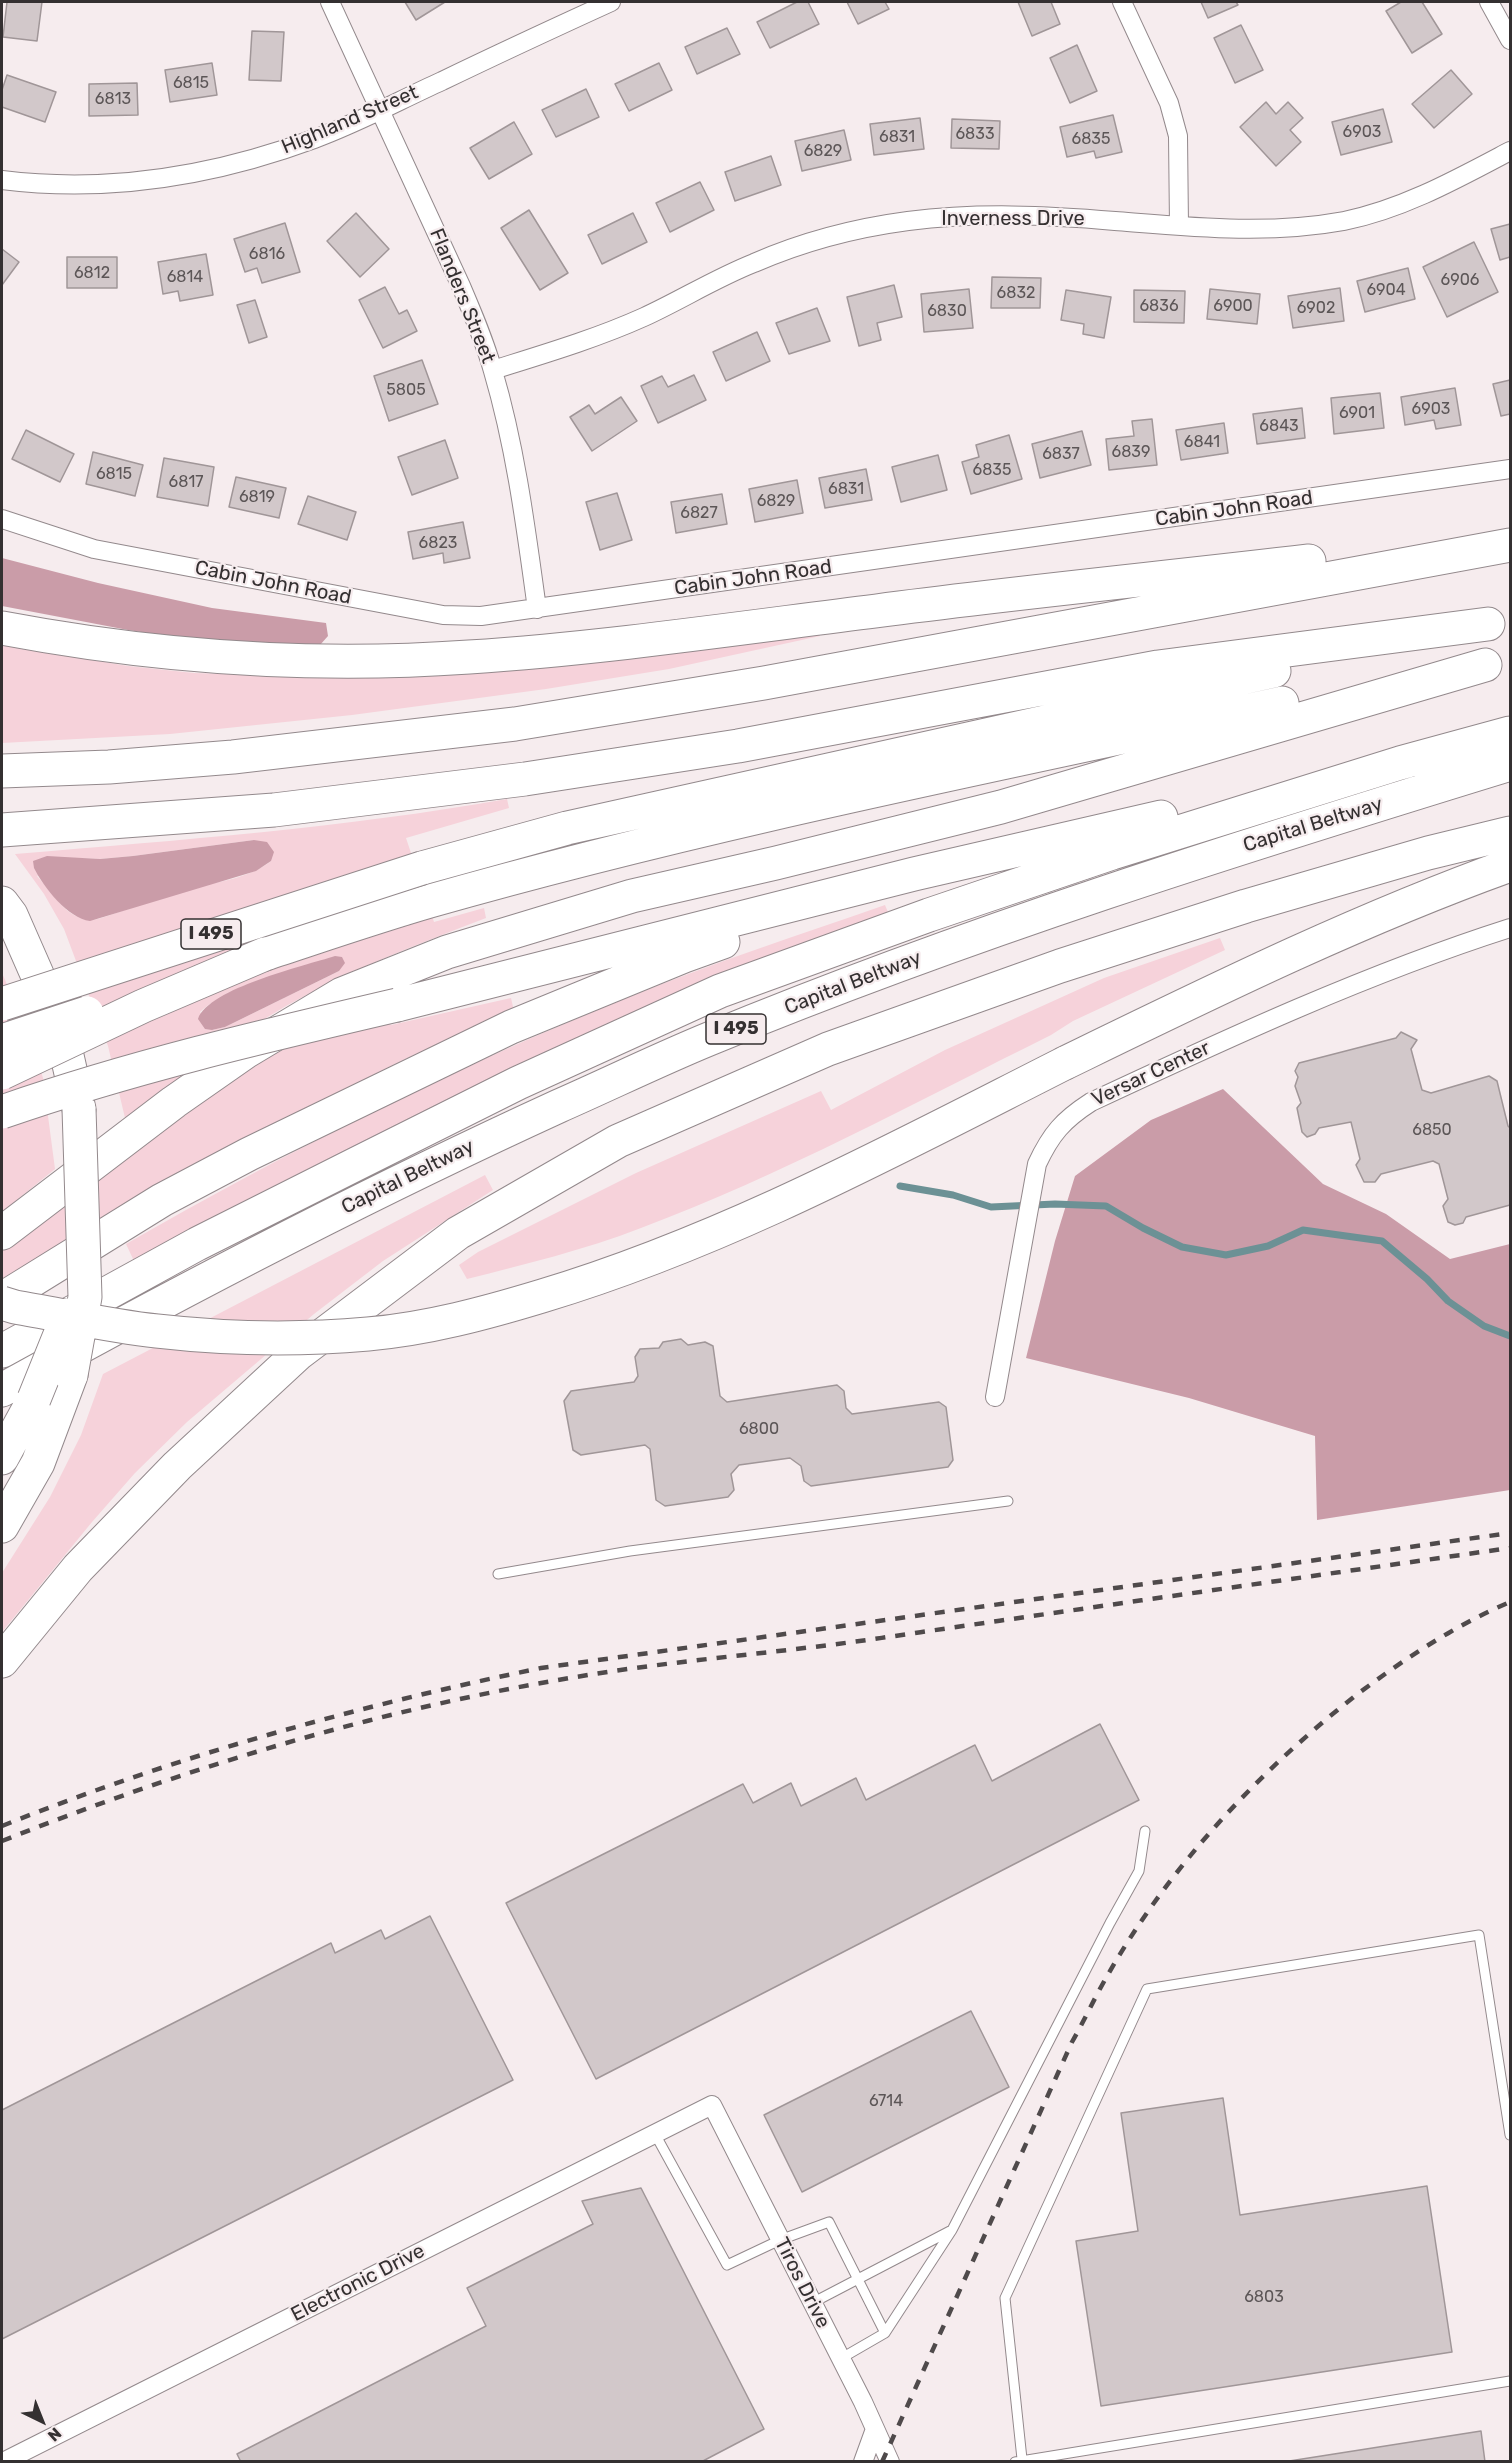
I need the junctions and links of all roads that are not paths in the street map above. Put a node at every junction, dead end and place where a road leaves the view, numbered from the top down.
1 (330, 2) edge
2 (611, 2) edge
3 (1122, 2) edge
4 (1489, 2) edge
5 (1510, 40) edge
6 (379, 110) junction
7 (1510, 151) edge
8 (2, 180) edge
9 (1179, 226) junction
10 (493, 370) junction
11 (1510, 469) edge
12 (2, 519) edge
13 (1510, 538) edge
14 (1510, 545) edge
15 (537, 609) junction
16 (1499, 622) edge
17 (2, 628) edge
18 (1498, 663) edge
19 (1510, 733) edge
20 (1400, 763) junction
21 (1510, 764) edge
22 (2, 771) edge
23 (2, 830) edge
24 (1510, 833) edge
25 (1510, 865) edge
26 (914, 874) junction
27 (2, 903) edge
28 (1510, 928) edge
29 (265, 954) junction
30 (2, 1004) edge
31 (2, 1041) edge
32 (2, 1073) edge
33 (2, 1112) edge
34 (83, 1201) junction
35 (2, 1233) edge
36 (2, 1301) edge
37 (2, 1351) edge
38 (2, 1389) edge
39 (995, 1397) dead end
40 (2, 1458) edge
41 (1008, 1501) dead end
42 (2, 1526) edge
43 (498, 1574) dead end
44 (2, 1661) edge
45 (1145, 1831) dead end
46 (712, 2105) joint
47 (655, 2134) junction
48 (1510, 2135) edge
49 (952, 2230) junction
50 (780, 2240) junction
51 (858, 2279) junction
52 (812, 2303) junction
53 (885, 2333) junction
54 (840, 2359) junction
55 (1510, 2381) edge
56 (875, 2429) junction
57 (1018, 2460) edge
58 (3, 2462) edge
59 (863, 2462) edge
60 (890, 2462) edge

1 - 6 street, Flanders Street
2 - 6 street, Highland Street
3 - 9 street
4 - 5 street
6 - 8 street, Highland Street
6 - 10 street, Flanders Street
7 - 9 street, Inverness Drive
9 - 10 street, Inverness Drive
10 - 15 street, Flanders Street
11 - 15 street, Cabin John Road
12 - 15 street, Cabin John Road
13 - 17 highway
14 - 22 highway
16 - 23 highway
16 - 30 highway, I 495, bridge
18 - 29 highway
18 - 35 highway
19 - 20 highway
20 - 26 highway
20 - 37 highway
21 - 38 highway, Capital Beltway / I 495
24 - 44 highway
25 - 36 highway, bridge
26 - 33 highway, bridge
26 - 36 highway
27 - 34 highway, bridge
28 - 39 street, Versar Center
29 - 31 highway, bridge
29 - 32 highway, bridge
34 - 40 highway, bridge
34 - 42 highway, bridge
41 - 43 lane
45 - 49 lane
46 - 47 street, Electronic Drive
46 - 50 street, Tiros Drive
47 - 50 lane
47 - 58 street, Electronic Drive
48 - 57 lane
49 - 51 lane
49 - 53 lane
50 - 51 lane
50 - 52 street, Tiros Drive
51 - 52 lane
51 - 53 lane
52 - 54 street, Tiros Drive
53 - 54 lane
54 - 56 street, Tiros Drive
55 - 57 lane
56 - 59 street
56 - 60 street, Tiros Drive

